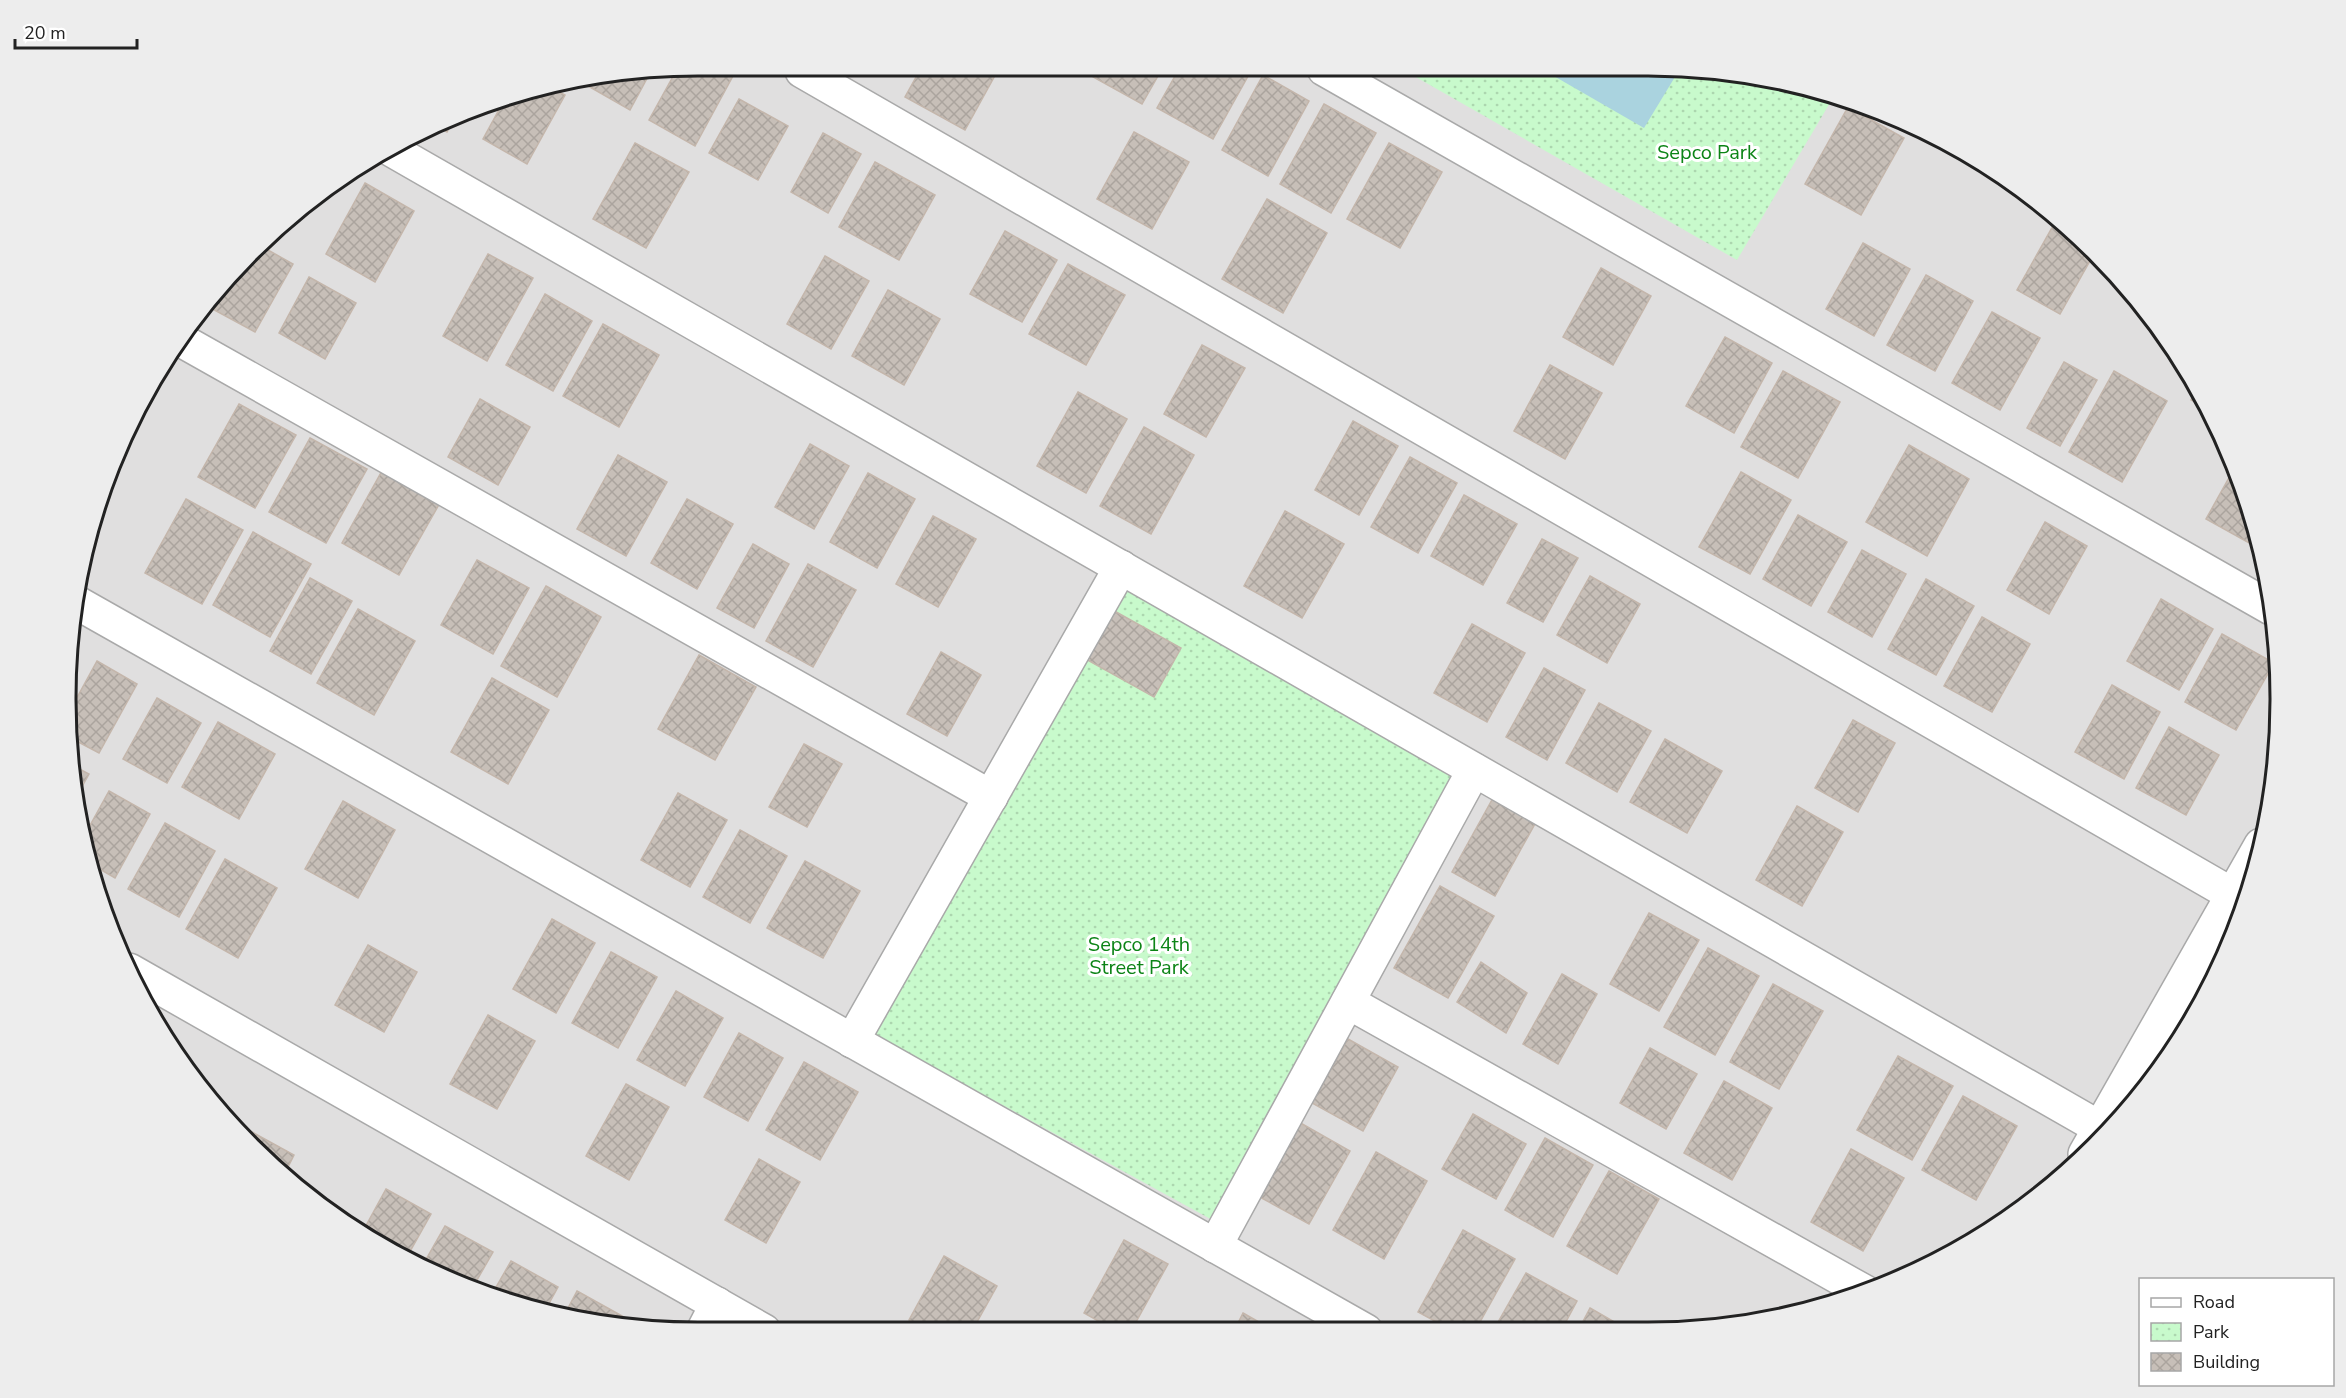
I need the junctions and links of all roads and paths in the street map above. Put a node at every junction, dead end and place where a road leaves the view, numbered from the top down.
1 (811, 76) edge
2 (1352, 76) edge
3 (1369, 80) edge
4 (399, 154) edge
5 (188, 344) edge
6 (1121, 567) junction
7 (2262, 603) edge
8 (84, 606) edge
9 (1474, 770) junction
10 (991, 797) junction
11 (2242, 878) edge
12 (2233, 895) junction
13 (143, 979) edge
14 (1348, 1002) junction
15 (852, 1041) junction
16 (2105, 1119) edge
17 (2088, 1138) edge
18 (1215, 1246) junction
19 (1854, 1286) edge
20 (710, 1317) edge
21 (730, 1322) edge
22 (1350, 1322) edge

1 - 12 street
2 - 3 street
3 - 7 street
4 - 6 street
5 - 10 street
6 - 9 street
6 - 10 street
8 - 15 street
9 - 14 street
9 - 17 street
10 - 15 street
11 - 12 street
12 - 16 street
13 - 20 street
14 - 18 street
14 - 19 street
15 - 18 street
18 - 22 street
20 - 21 street

